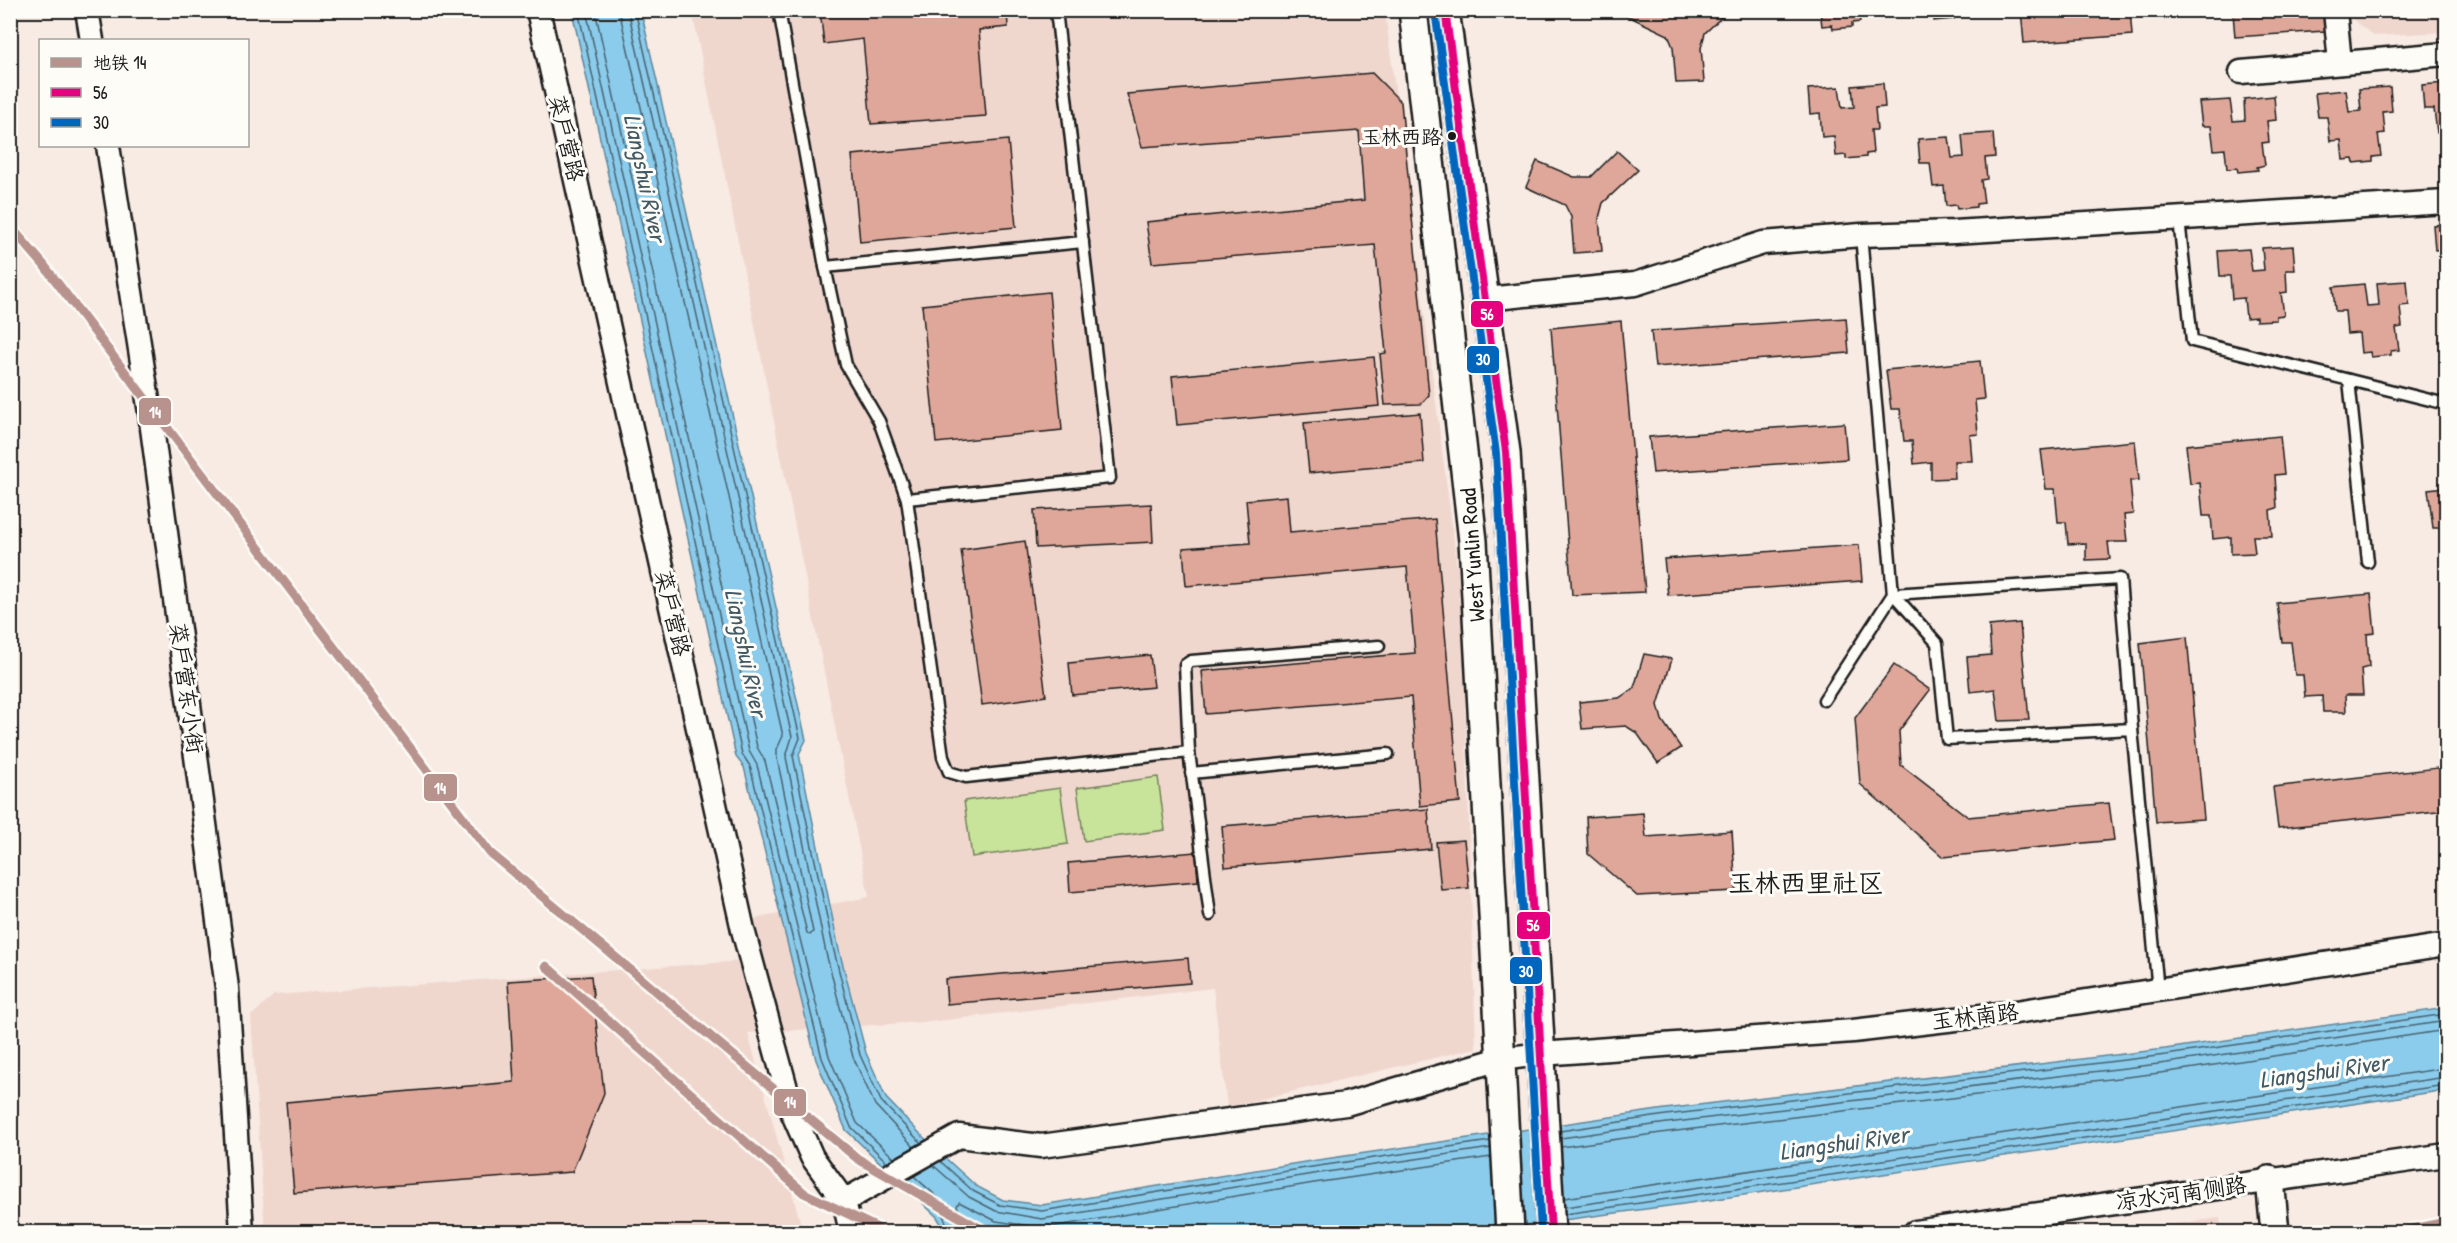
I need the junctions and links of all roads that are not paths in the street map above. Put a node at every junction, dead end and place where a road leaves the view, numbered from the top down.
1 (87, 10) edge
2 (538, 10) edge
3 (779, 10) edge
4 (1056, 10) edge
5 (1413, 10) edge
6 (1445, 10) edge
7 (2335, 10) edge
8 (92, 39) edge
9 (2446, 54) edge
10 (2340, 63) junction
11 (2241, 72) dead end
12 (108, 147) edge
13 (2446, 202) edge
14 (2179, 219) junction
15 (1860, 235) junction
16 (1083, 242) junction
17 (825, 267) junction
18 (1486, 299) junction
19 (2349, 380) junction
20 (2446, 404) edge
21 (907, 499) junction
22 (2368, 562) dead end
23 (1893, 594) junction
24 (1379, 646) dead end
25 (1824, 700) dead end
26 (2132, 729) junction
27 (1189, 752) junction
28 (1388, 754) dead end
29 (1191, 772) junction
30 (1210, 915) dead end
31 (2446, 945) edge
32 (2158, 990) junction
33 (1540, 1054) junction
34 (1500, 1059) junction
35 (2446, 1155) edge
36 (2270, 1180) junction
37 (850, 1197) junction
38 (242, 1233) edge
39 (851, 1233) edge
40 (1510, 1233) edge
41 (1551, 1233) edge
42 (1915, 1233) edge
43 (2275, 1233) edge

1 - 8 street
2 - 37 street, 菜户营路
3 - 17 lane
4 - 16 lane
5 - 34 street, West Yunlin Road
6 - 18 street, West Yunlin Road
7 - 10 street
9 - 10 street
10 - 11 street
12 - 38 street, 菜户营东小街
13 - 14 street
14 - 15 street
14 - 19 lane
15 - 18 street
15 - 23 lane
16 - 17 lane
16 - 21 lane
17 - 21 lane
18 - 33 street, West Yunlin Road
19 - 20 lane
19 - 22 lane
21 - 27 lane
23 - 25 lane
23 - 26 lane
23 - 26 lane
24 - 27 lane
26 - 32 lane
27 - 29 lane
28 - 29 lane
29 - 30 lane
31 - 32 street, 玉林南路
32 - 33 street, 玉林南路
33 - 34 street, 玉林南路
33 - 41 street, West Yunlin Road
34 - 37 street, 玉林南路
34 - 40 street, West Yunlin Road
35 - 36 street, 凉水河南侧路
36 - 42 street, 凉水河南侧路
36 - 43 street
37 - 39 street, 菜户营路

